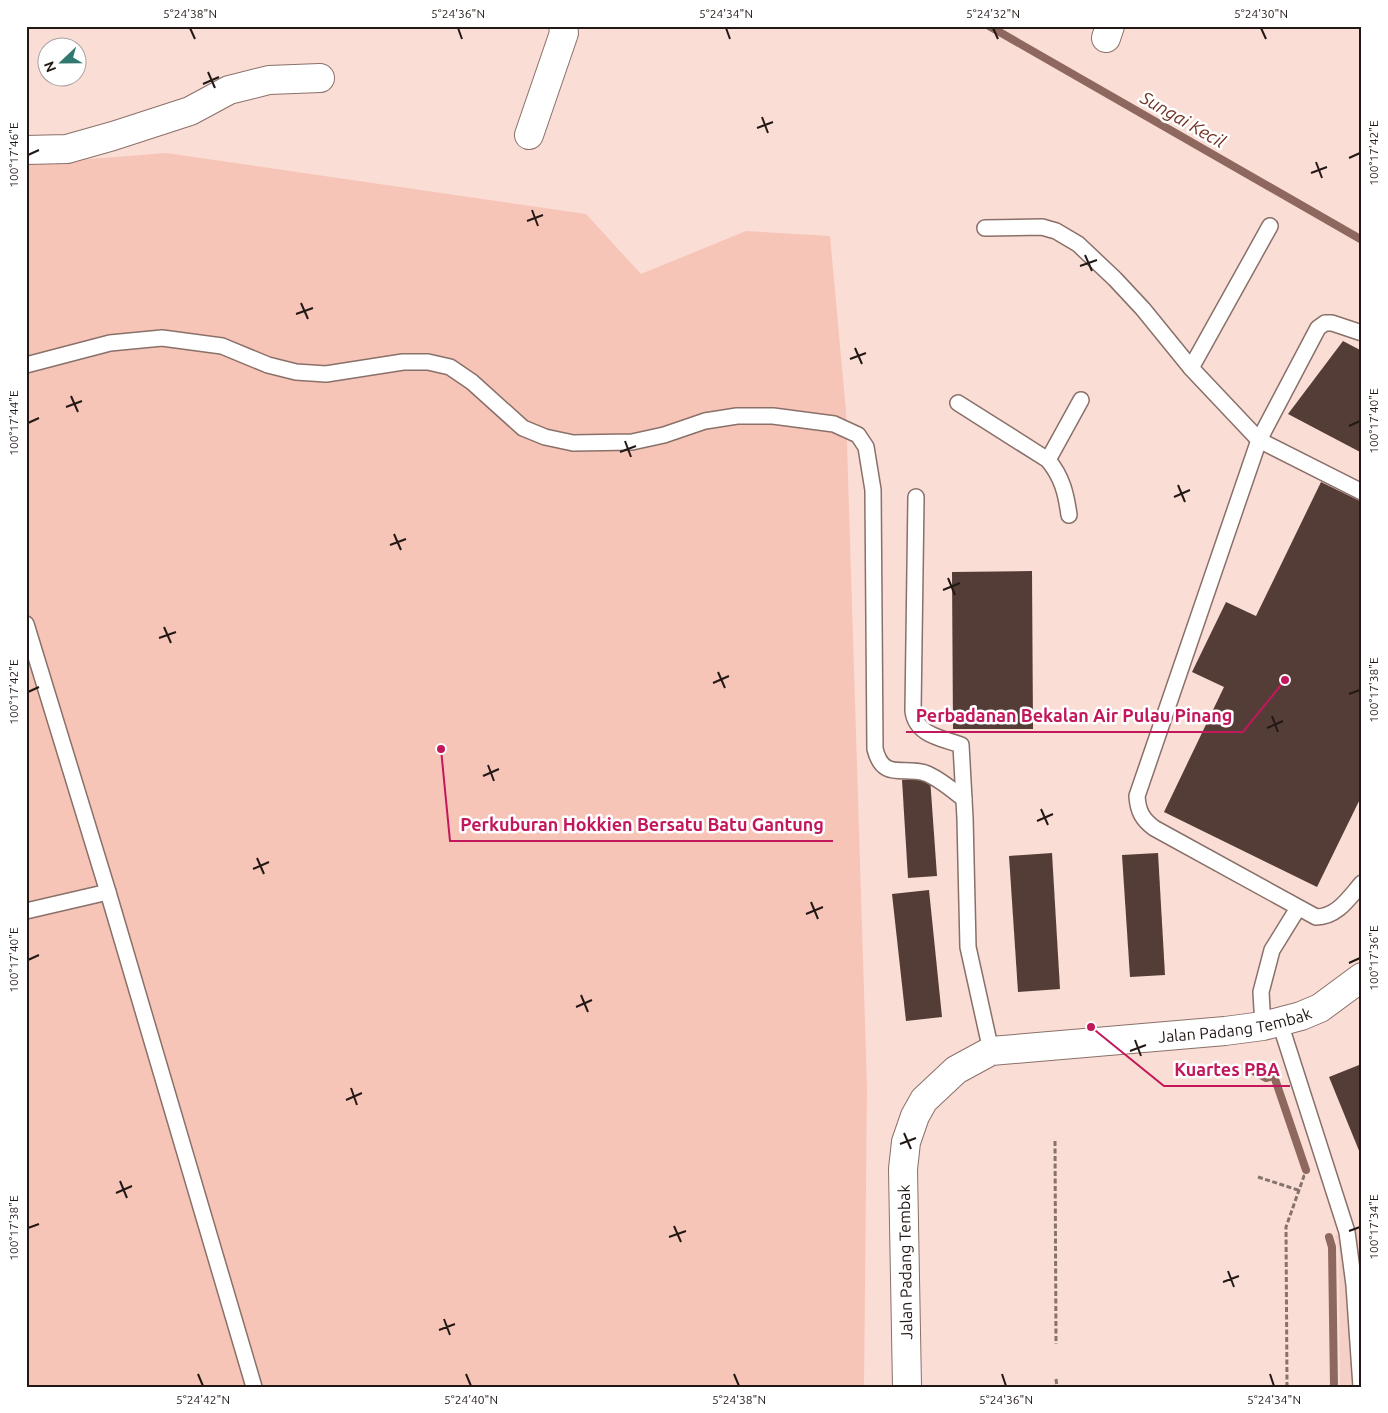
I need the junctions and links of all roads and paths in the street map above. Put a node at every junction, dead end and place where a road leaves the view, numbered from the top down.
1 (563, 26) edge
2 (320, 78) dead end
3 (529, 135) dead end
4 (26, 150) edge
5 (1270, 226) dead end
6 (984, 228) dead end
7 (1362, 333) edge
8 (26, 365) edge
9 (1191, 368) junction
10 (1081, 400) dead end
11 (958, 403) dead end
12 (1259, 440) junction
13 (1048, 460) junction
14 (1362, 492) edge
15 (916, 497) dead end
16 (1069, 515) dead end
17 (26, 624) edge
18 (964, 799) junction
19 (1362, 883) edge
20 (108, 892) junction
21 (1298, 908) junction
22 (26, 911) edge
23 (1362, 977) edge
24 (1271, 1025) junction
25 (991, 1051) junction
26 (1055, 1141) dead end
27 (1326, 1168) junction
28 (1258, 1177) dead end
29 (1298, 1190) junction
30 (1358, 1276) edge
31 (1056, 1344) dead end
32 (1056, 1379) dead end
33 (254, 1387) edge
34 (907, 1387) edge
35 (1057, 1387) edge
36 (1287, 1387) edge
37 (1361, 1387) edge

1 - 3 street
2 - 4 street
5 - 9 lane
6 - 9 lane
7 - 12 lane
8 - 18 lane
9 - 12 lane
10 - 13 lane
11 - 13 lane
12 - 14 lane
12 - 21 lane
13 - 16 lane
15 - 18 lane
17 - 20 lane
18 - 25 lane
19 - 21 lane
20 - 22 lane
20 - 33 lane
21 - 24 lane
23 - 24 street, Jalan Padang Tembak
24 - 25 street, Jalan Padang Tembak
24 - 27 lane
25 - 34 street, Jalan Padang Tembak
26 - 31 path
27 - 29 path
27 - 30 lane
28 - 29 path
29 - 36 path
30 - 37 lane
32 - 35 path

